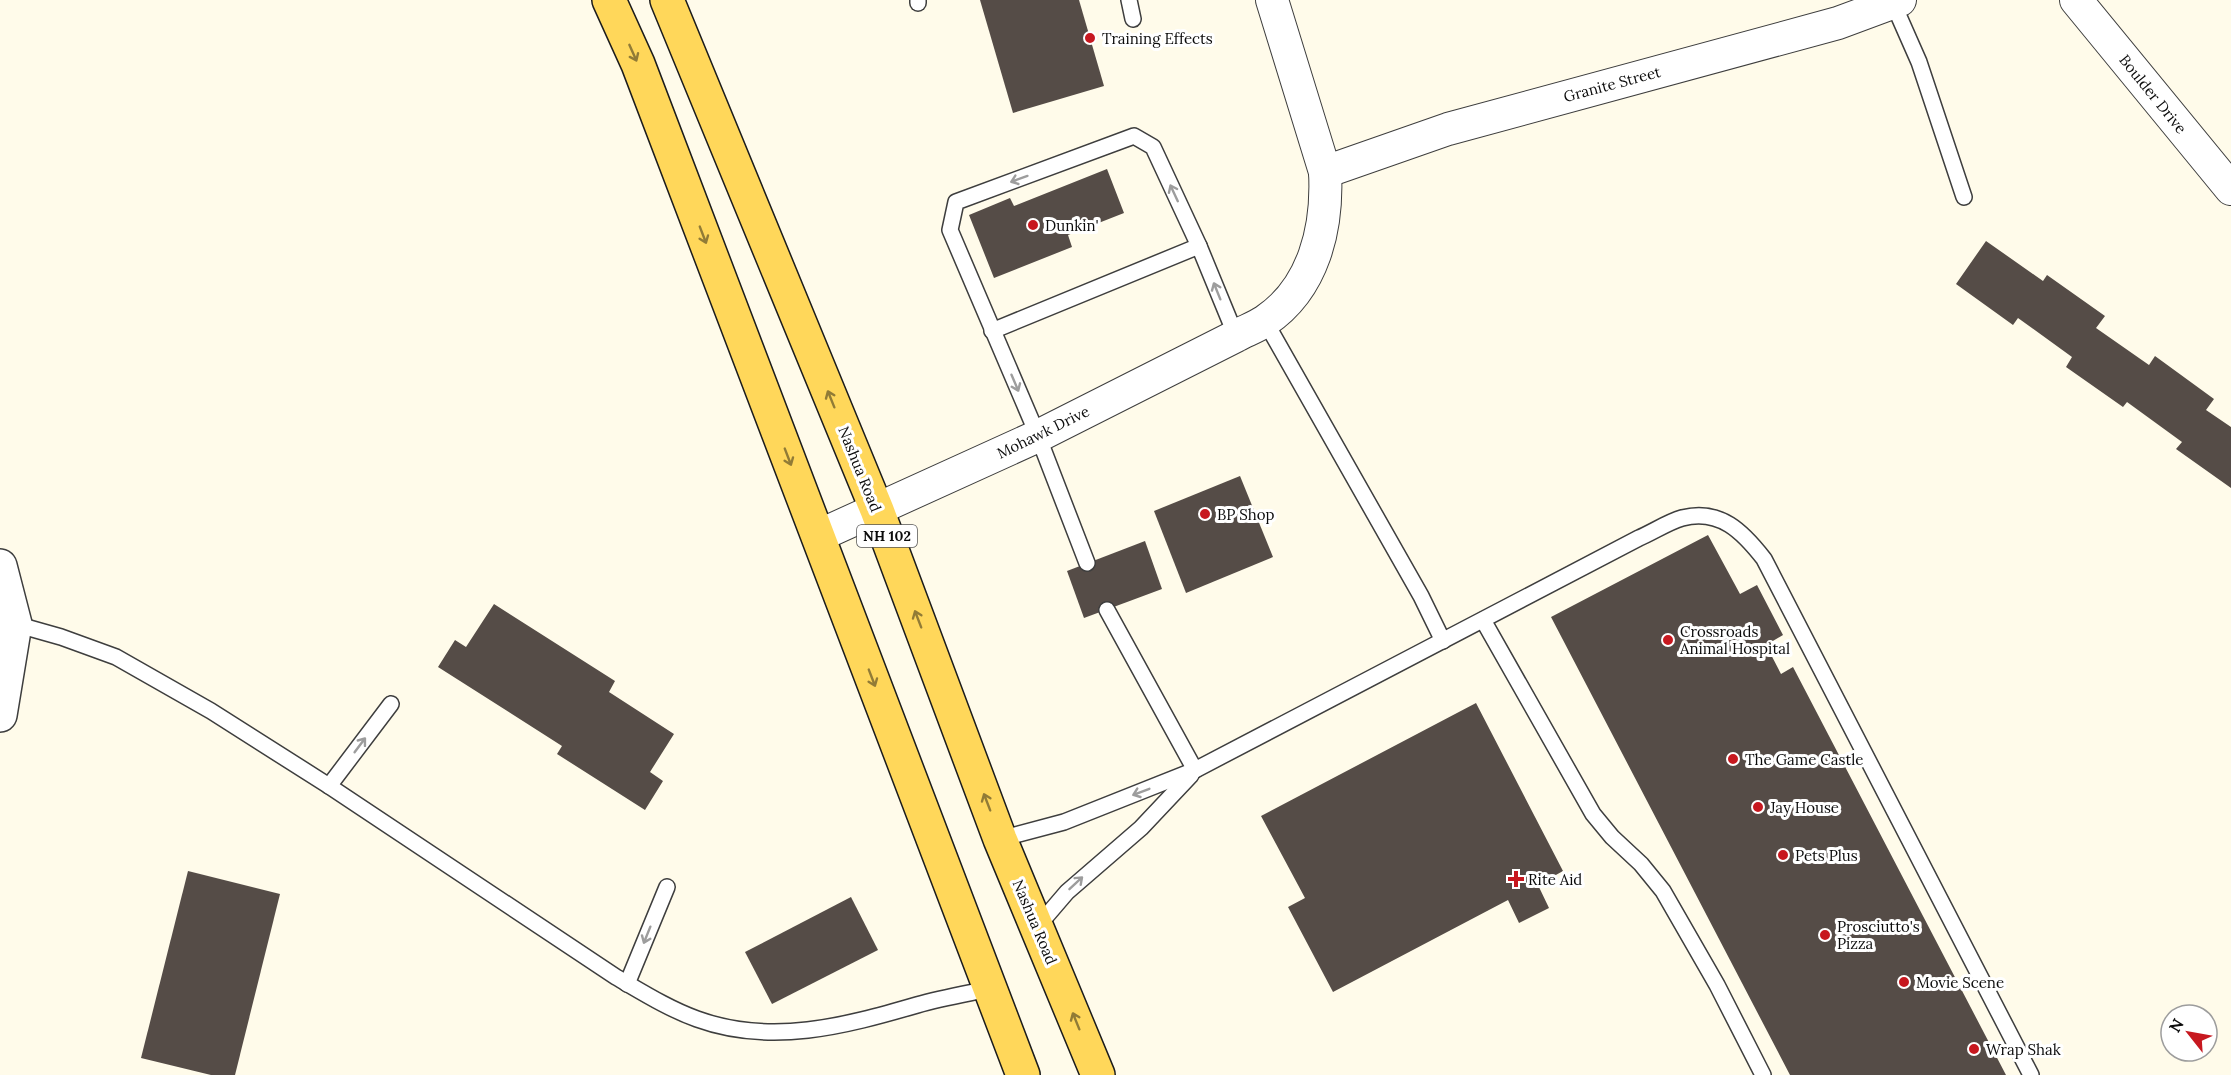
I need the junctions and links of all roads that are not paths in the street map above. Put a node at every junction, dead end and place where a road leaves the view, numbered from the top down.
1 (609, 0) edge
2 (667, 0) edge
3 (1129, 0) edge
4 (1272, 0) edge
5 (2076, 0) edge
6 (1897, 1) edge
7 (1133, 19) dead end
8 (1325, 172) junction
9 (2231, 189) edge
10 (1964, 197) dead end
11 (1199, 246) junction
12 (1265, 321) junction
13 (992, 331) junction
14 (1236, 336) junction
15 (1038, 436) junction
16 (877, 510) junction
17 (818, 536) junction
18 (1087, 563) dead end
19 (0, 566) edge
20 (1107, 610) dead end
21 (1483, 620) junction
22 (15, 624) junction
23 (1443, 641) junction
24 (391, 704) dead end
25 (0, 715) edge
26 (1195, 771) junction
27 (329, 786) junction
28 (1000, 839) junction
29 (667, 887) dead end
30 (1037, 927) junction
31 (627, 984) junction
32 (989, 989) junction
33 (1023, 1075) edge
34 (1098, 1075) edge
35 (1763, 1075) edge
36 (2031, 1075) edge

1 -> 17 main road
16 -> 2 main road, Nashua Road / NH 102
3 - 7 lane
4 - 8 street, Mohawk Drive
5 - 9 street, Boulder Drive
6 - 8 street, Granite Street
6 - 10 lane
8 - 12 street, Mohawk Drive
11 - 13 lane
11 -> 13 lane
14 -> 11 lane
12 - 14 street, Mohawk Drive
12 - 23 lane
13 -> 15 lane
14 - 15 street, Mohawk Drive
15 - 16 street, Mohawk Drive
15 - 18 lane
16 - 17 street, Mohawk Drive
28 -> 16 main road, Nashua Road / NH 102
17 -> 32 main road
19 - 22 street
20 - 26 lane
21 - 23 lane
21 - 35 lane
21 - 36 lane
22 - 25 street
22 - 27 lane
23 - 26 lane
27 -> 24 lane
26 -> 28 lane
30 -> 26 lane
27 - 31 lane
28 - 30 main road, Nashua Road / NH 102
29 -> 31 lane
34 -> 30 main road, Nashua Road / NH 102
31 - 32 lane
32 - 33 main road

